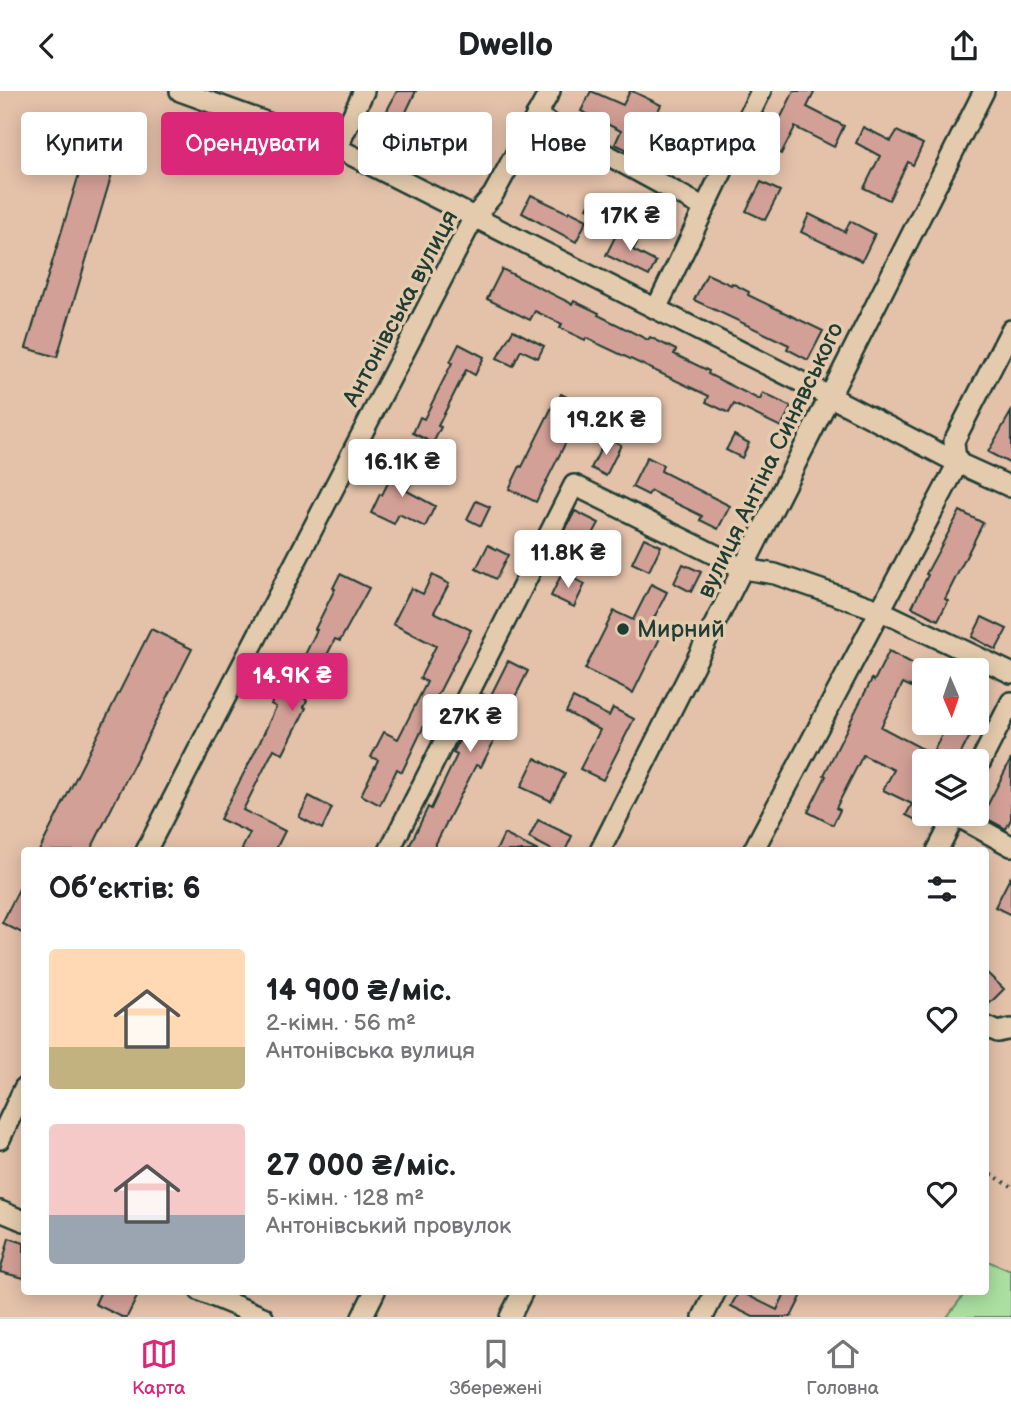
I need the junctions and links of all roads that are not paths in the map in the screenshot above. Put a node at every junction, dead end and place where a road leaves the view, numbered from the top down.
1 (180, 91) edge
2 (364, 91) edge
3 (550, 91) edge
4 (761, 91) edge
5 (984, 91) edge
6 (238, 112) edge
7 (538, 112) edge
8 (344, 133) edge
9 (344, 152) edge
10 (610, 156) edge
11 (506, 170) edge
12 (705, 208) junction
13 (474, 217) junction
14 (656, 309) junction
15 (1011, 330) edge
16 (829, 396) junction
17 (957, 463) junction
18 (1011, 487) edge
19 (744, 569) junction
20 (879, 610) junction
21 (1011, 673) edge
22 (1011, 702) edge
23 (987, 749) edge
24 (950, 826) edge
25 (975, 826) edge
26 (1011, 846) edge
27 (148, 847) edge
28 (390, 847) edge
29 (602, 847) edge
30 (755, 847) edge
31 (939, 847) edge
32 (989, 1028) edge
33 (1011, 1029) edge
34 (21, 1094) edge
35 (0, 1139) edge
36 (0, 1211) edge
37 (21, 1220) edge
38 (210, 1295) edge
39 (373, 1295) edge
40 (521, 1295) edge
41 (714, 1295) edge
42 (263, 1317) edge
43 (362, 1317) edge
44 (510, 1317) edge
45 (703, 1317) edge

1 - 6 street
2 - 8 street
3 - 7 street, Антонівська вулиця
4 - 12 street
5 - 16 street, вулиця Антіна Синявського
9 - 13 street
10 - 12 street
11 - 13 street, Антонівська вулиця
12 - 14 street
13 - 14 street
13 - 27 street, Антонівська вулиця
14 - 16 street
15 - 17 street
16 - 17 street
16 - 19 street, вулиця Антіна Синявського
17 - 18 street
17 - 20 street
19 - 20 street
19 - 28 street
19 - 29 street, вулиця Антіна Синявського
20 - 21 street
20 - 30 street
22 - 23 street
24 - 31 street
25 - 26 street
32 - 33 street
34 - 35 street
36 - 37 street
38 - 42 street
39 - 43 street
40 - 44 street
41 - 45 street

